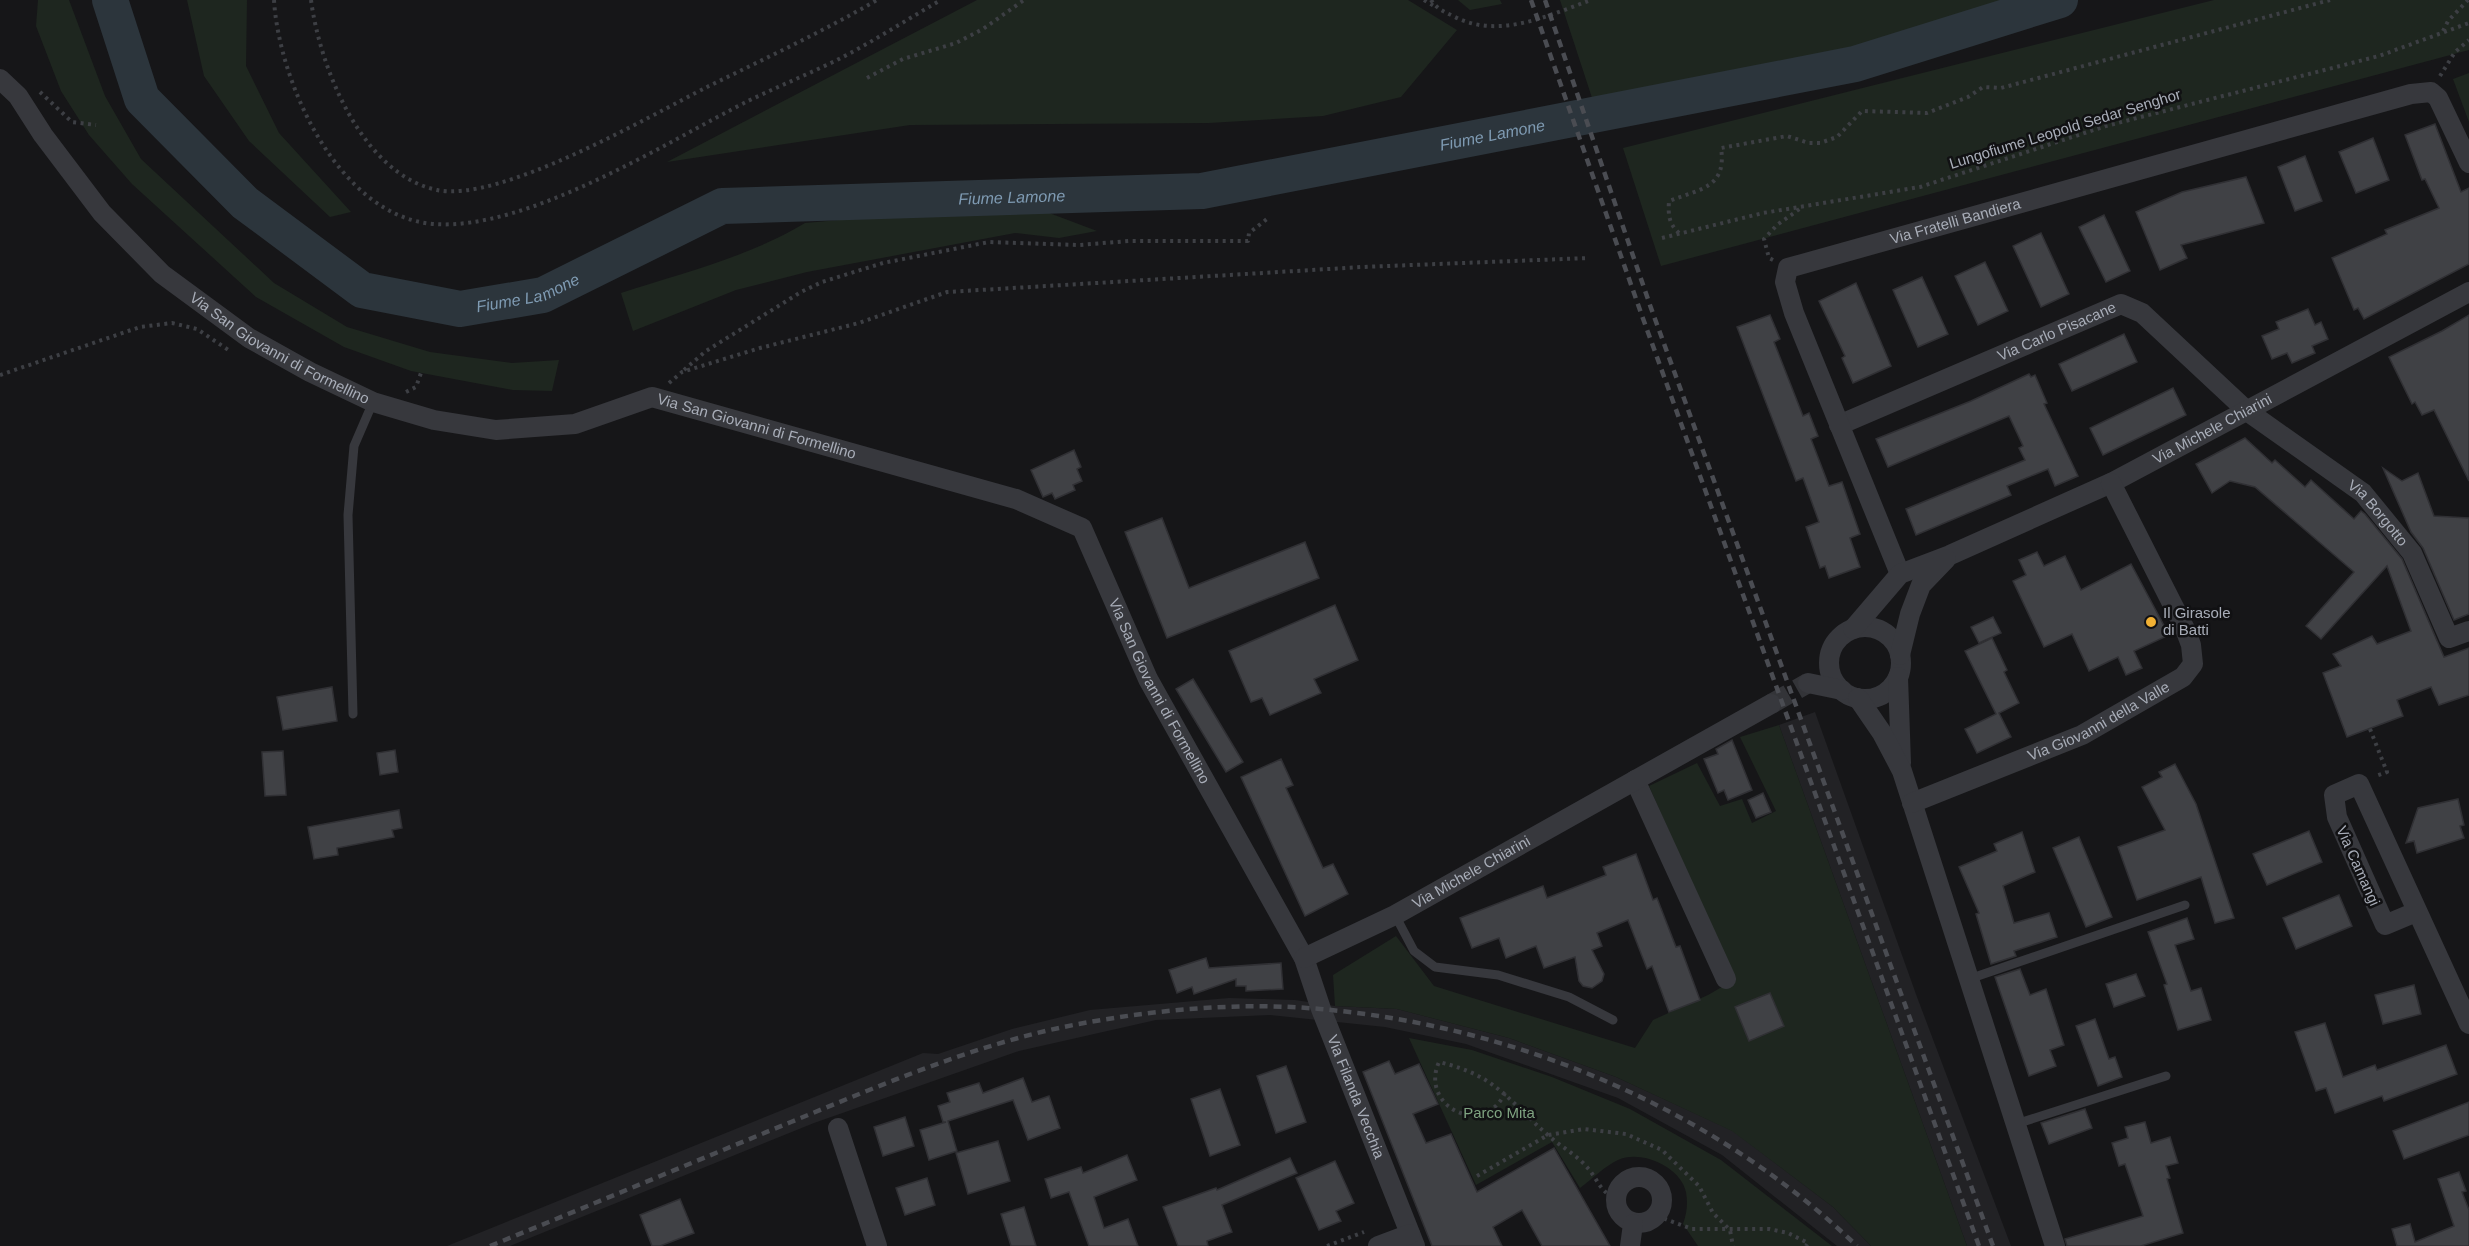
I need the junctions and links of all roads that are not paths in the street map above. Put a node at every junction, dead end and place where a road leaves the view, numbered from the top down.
1 (0, 79) edge
2 (2469, 163) edge
3 (2469, 292) edge
4 (374, 402) junction
5 (2247, 411) junction
6 (1839, 425) junction
7 (2111, 483) junction
8 (1950, 555) junction
9 (1900, 574) junction
10 (1853, 629) junction
11 (2469, 631) edge
12 (1900, 656) junction
13 (1829, 664) junction
14 (1898, 677) junction
15 (1850, 694) junction
16 (1771, 704) tunnel mouth
17 (353, 714) dead end
18 (1902, 771) junction
19 (1635, 780) junction
20 (1912, 803) junction
21 (2185, 905) dead end
22 (2416, 912) junction
23 (1395, 915) junction
24 (1304, 958) junction
25 (1726, 979) dead end
26 (1969, 980) junction
27 (1613, 1020) dead end
28 (2469, 1024) edge
29 (2166, 1077) dead end
30 (2016, 1124) junction
31 (838, 1128) dead end
32 (1633, 1224) junction
33 (1413, 1240) edge
34 (877, 1246) edge
35 (1378, 1246) edge
36 (1630, 1246) edge
37 (2055, 1246) edge

1 - 4 street, Via San Giovanni di Formellino
2 - 6 street, Via Fratelli Bandiera
3 - 5 street, Via Michele Chiarini
4 - 17 lane
4 - 24 street, Via San Giovanni di Formellino
5 - 6 street, Via Carlo Pisacane
5 - 7 street, Via Michele Chiarini
5 - 11 street, Via Borgotto
6 - 9 street
7 - 8 street, Via Michele Chiarini
7 - 20 street, Via Giovanni della Valle
8 - 9 street, Via Michele Chiarini
8 - 12 street, Via Michele Chiarini
9 - 10 street, Via Michele Chiarini
10 - 12 street
10 - 13 street
12 - 14 street
13 - 15 street
13 - 15 street
14 - 15 street
14 - 18 street
15 - 18 street
16 - 19 street, Via Michele Chiarini
18 - 20 street
19 - 23 street, Via Michele Chiarini
19 - 25 street
20 - 26 street
21 - 26 lane
22 - 22 street, Via Camangi
22 - 28 street
23 - 24 street, Via Michele Chiarini
23 - 27 lane
24 - 33 street, Via Filanda Vecchia
26 - 30 street
29 - 30 lane
30 - 37 street
31 - 34 street
32 - 32 street
32 - 36 street
33 - 35 street, Via Filanda Vecchia

